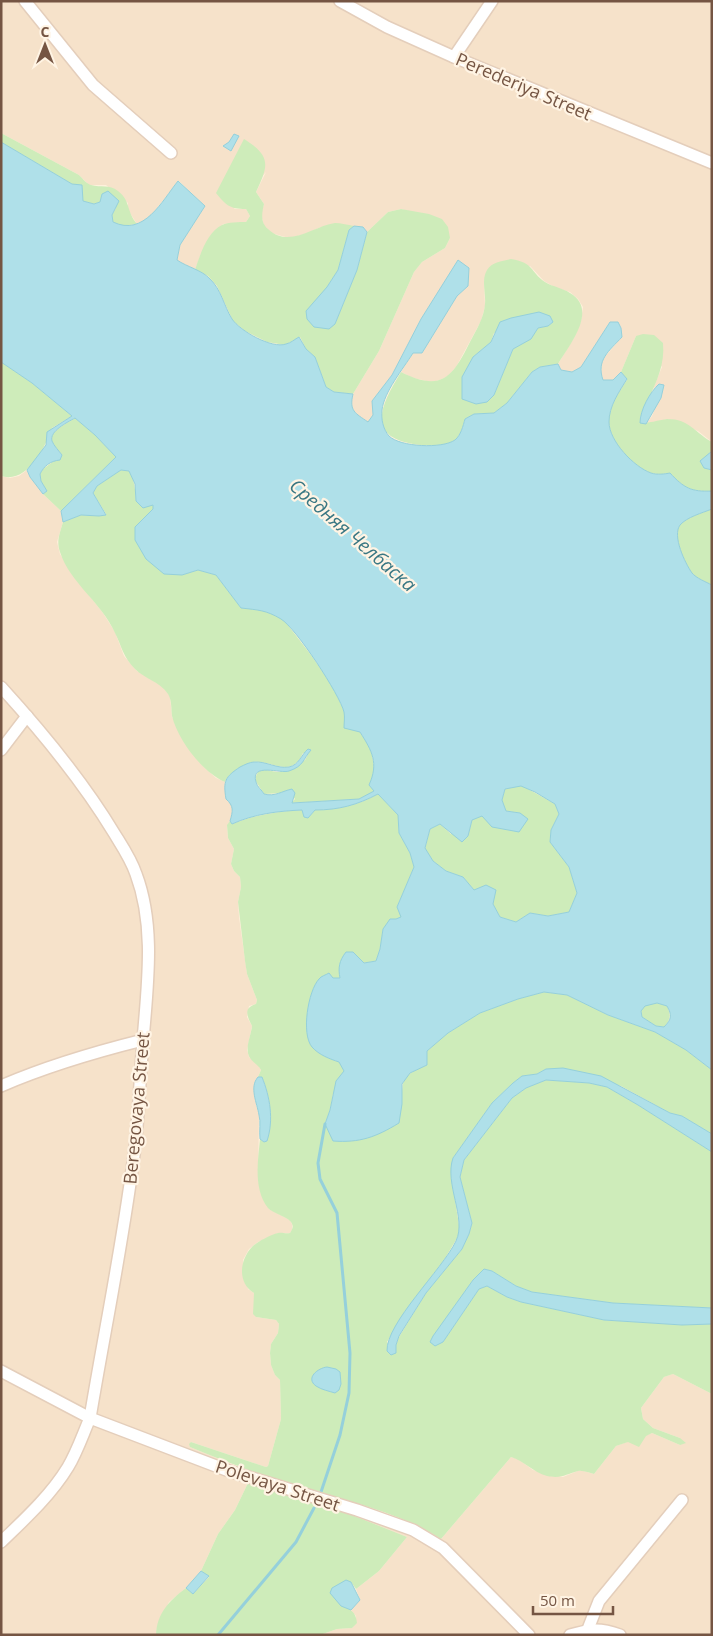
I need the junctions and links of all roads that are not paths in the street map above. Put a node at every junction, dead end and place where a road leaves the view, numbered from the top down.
1 (24, 1) edge
2 (340, 1) edge
3 (492, 1) edge
4 (454, 57) junction
5 (171, 153) dead end
6 (712, 163) edge
7 (1, 687) edge
8 (27, 716) junction
9 (1, 750) edge
10 (143, 1040) junction
11 (1, 1086) edge
12 (1, 1372) edge
13 (90, 1418) junction
14 (682, 1500) dead end
15 (1, 1542) edge
16 (588, 1629) junction
17 (529, 1635) edge
18 (570, 1635) edge
19 (620, 1635) edge

1 - 5 street
2 - 4 street, Perederiya Street
3 - 4 street
4 - 6 street, Perederiya Street
7 - 8 street, Beregovaya Street
8 - 9 street
8 - 10 street, Beregovaya Street
10 - 11 street
10 - 13 street, Beregovaya Street
12 - 13 street, Polevaya Street
13 - 15 street, Beregovaya Street
13 - 17 street, Polevaya Street
14 - 16 street
16 - 18 street
16 - 19 street

